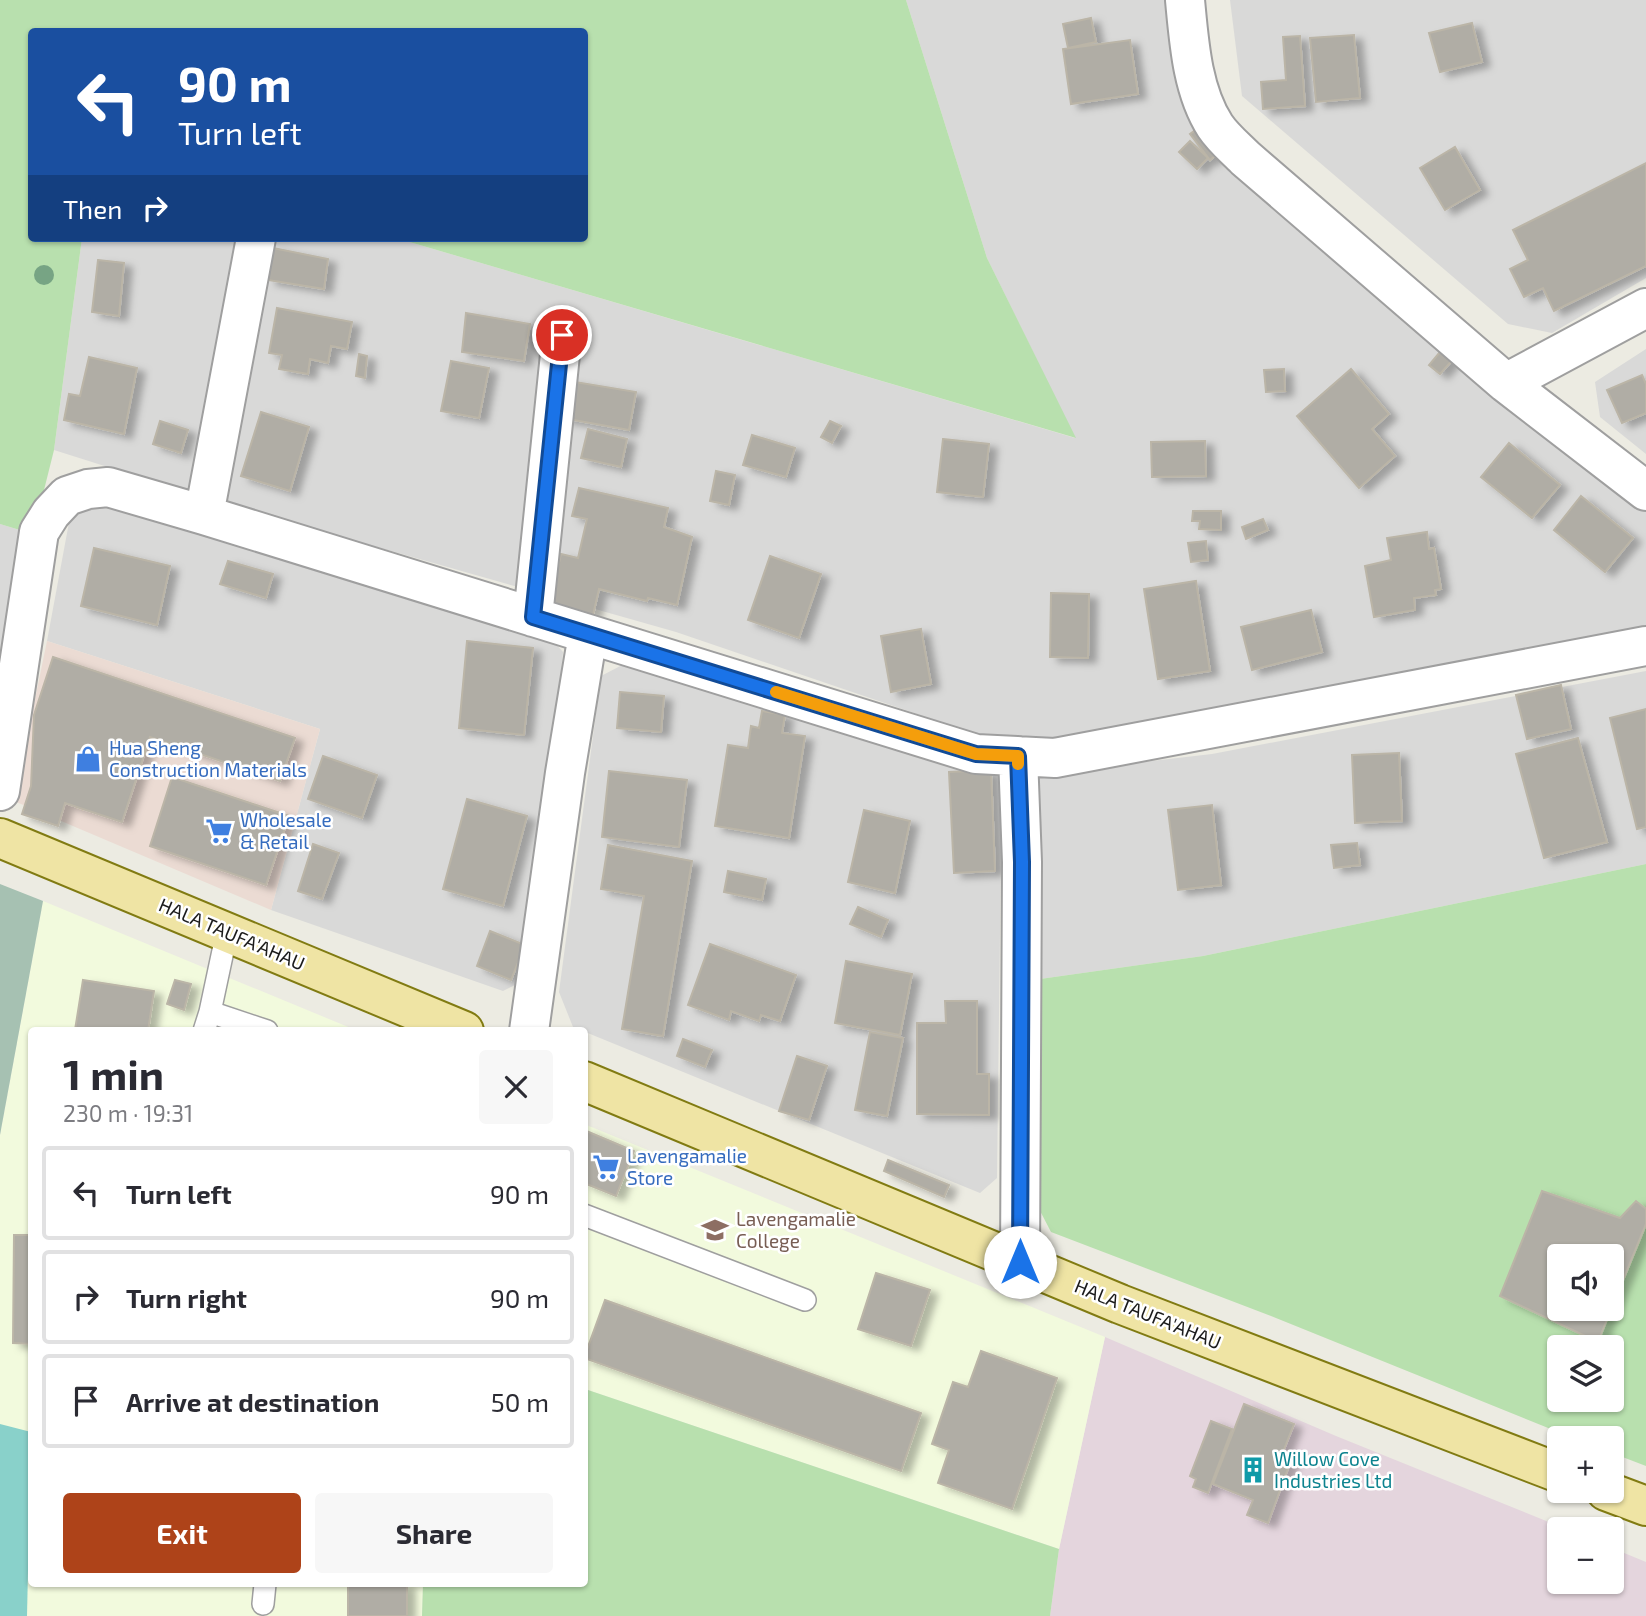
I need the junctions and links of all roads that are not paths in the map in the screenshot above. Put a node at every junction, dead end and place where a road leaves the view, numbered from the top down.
1 (1185, 0) edge
2 (255, 242) edge
3 (1646, 308) edge
4 (562, 335) dead end
5 (1506, 383) junction
6 (1646, 491) edge
7 (204, 515) junction
8 (533, 617) junction
9 (588, 634) junction
10 (1646, 646) edge
11 (1018, 756) junction
12 (0, 791) edge
13 (0, 838) edge
14 (227, 933) junction
15 (207, 1021) edge
16 (428, 1023) edge
17 (243, 1027) edge
18 (446, 1027) edge
19 (530, 1027) edge
20 (588, 1083) edge
21 (588, 1217) edge
22 (1020, 1262) junction
23 (806, 1300) dead end
24 (1547, 1468) edge
25 (1624, 1498) edge
26 (1646, 1506) edge

1 - 5 street
2 - 7 street
3 - 5 street
4 - 8 street
5 - 6 street
7 - 8 street
7 - 12 street
8 - 9 street
9 - 11 street
9 - 19 street
10 - 11 street
11 - 22 street
13 - 14 main road, HALA TAUFA'AHAU
14 - 15 lane
14 - 16 main road, HALA TAUFA'AHAU
15 - 17 lane
16 - 18 main road, HALA TAUFA'AHAU
20 - 22 main road, HALA TAUFA'AHAU
21 - 23 lane
22 - 24 main road, HALA TAUFA'AHAU
25 - 26 main road

